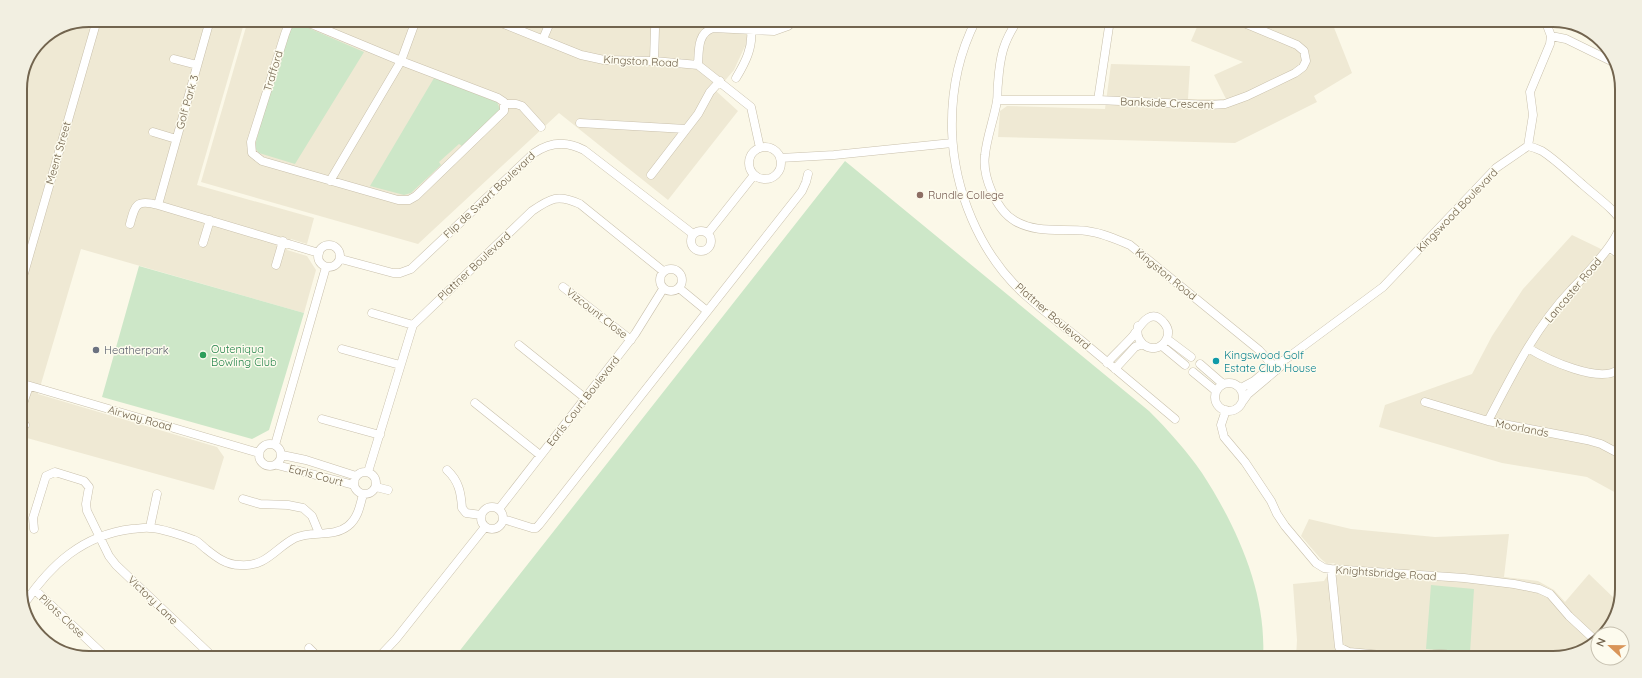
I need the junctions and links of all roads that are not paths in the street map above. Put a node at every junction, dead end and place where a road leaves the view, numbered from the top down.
1 (95, 27) edge
2 (208, 27) edge
3 (288, 27) edge
4 (318, 27) edge
5 (414, 27) edge
6 (512, 27) edge
7 (548, 27) edge
8 (784, 27) edge
9 (972, 27) edge
10 (1013, 27) edge
11 (1109, 27) edge
12 (1254, 27) edge
13 (1548, 27) edge
14 (655, 29) dead end
15 (751, 30) junction
16 (1551, 36) junction
17 (543, 39) junction
18 (174, 59) dead end
19 (1607, 59) edge
20 (654, 61) junction
21 (401, 62) junction
22 (197, 65) junction
23 (698, 65) junction
24 (736, 78) dead end
25 (720, 81) junction
26 (997, 100) junction
27 (1098, 100) junction
28 (505, 104) junction
29 (580, 123) dead end
30 (541, 127) dead end
31 (686, 129) junction
32 (153, 132) dead end
33 (176, 139) junction
34 (952, 143) junction
35 (1528, 146) junction
36 (760, 148) junction
37 (780, 158) junction
38 (754, 174) junction
39 (808, 174) dead end
40 (651, 175) dead end
41 (330, 180) junction
42 (158, 205) junction
43 (1615, 213) edge
44 (210, 220) junction
45 (130, 224) dead end
46 (708, 233) junction
47 (693, 234) junction
48 (1615, 237) edge
49 (283, 241) junction
50 (203, 243) dead end
51 (1609, 247) junction
52 (1615, 251) edge
53 (319, 253) junction
54 (341, 259) junction
55 (27, 263) edge
56 (276, 265) dead end
57 (326, 267) junction
58 (663, 271) junction
59 (563, 287) dead end
60 (679, 288) junction
61 (663, 289) junction
62 (707, 311) junction
63 (372, 313) dead end
64 (413, 325) junction
65 (1138, 326) junction
66 (631, 340) junction
67 (1164, 342) junction
68 (1142, 344) junction
69 (519, 345) dead end
70 (1528, 348) junction
71 (342, 349) dead end
72 (1183, 350) junction
73 (1191, 357) dead end
74 (1176, 358) junction
75 (1107, 362) junction
76 (1200, 364) dead end
77 (400, 365) junction
78 (1185, 365) dead end
79 (1274, 368) junction
80 (1115, 369) junction
81 (1193, 372) dead end
82 (1615, 372) edge
83 (1210, 373) junction
84 (1204, 381) junction
85 (1223, 384) junction
86 (29, 386) joint
87 (1241, 388) junction
88 (1216, 391) junction
89 (27, 394) edge
90 (585, 398) junction
91 (1242, 402) junction
92 (1425, 402) dead end
93 (475, 403) dead end
94 (1226, 410) junction
95 (322, 419) dead end
96 (1175, 419) dead end
97 (1488, 421) junction
98 (380, 435) junction
99 (275, 445) junction
100 (1615, 451) edge
101 (259, 453) junction
102 (282, 455) junction
103 (540, 455) junction
104 (277, 465) junction
105 (447, 470) dead end
106 (368, 472) junction
107 (356, 476) junction
108 (354, 485) junction
109 (376, 487) junction
110 (388, 490) dead end
111 (157, 494) dead end
112 (363, 494) junction
113 (243, 499) dead end
114 (499, 509) junction
115 (481, 515) junction
116 (503, 519) junction
117 (485, 527) junction
118 (150, 528) junction
119 (34, 530) dead end
120 (319, 533) junction
121 (99, 536) junction
122 (1331, 569) junction
123 (35, 590) junction
124 (28, 599) edge
125 (1590, 636) edge
126 (309, 648) dead end
127 (100, 651) edge
128 (207, 651) edge
129 (312, 651) edge
130 (385, 651) edge
131 (1347, 651) edge

1 - 55 street, Meent Street
2 - 22 street, Golf Park 3
3 - 41 street, Trafford
4 - 21 street, Trafford
5 - 21 street
6 - 17 street, Kingston Road
7 - 17 street
8 - 15 street
9 - 34 street, Plattner Boulevard
10 - 26 street, Kingston Road
11 - 27 street
12 - 27 street, Bankside Crescent
13 - 16 street
14 - 20 street
15 - 23 street
15 - 24 street
16 - 19 street
16 - 35 street
17 - 20 street, Kingston Road
18 - 22 street, Golf Park 3
20 - 23 street, Kingston Road
21 - 28 street, Trafford
21 - 41 street
22 - 33 street, Golf Park 3
23 - 25 street
25 - 31 street
25 - 36 street
26 - 27 street, Bankside Crescent
26 - 79 street, Kingston Road
28 - 30 street
28 - 41 street, Trafford
29 - 31 street
31 - 40 street
32 - 33 street, Golf Park 3
33 - 42 street, Golf Park 3
34 - 37 street
34 - 75 street, Plattner Boulevard
35 - 43 street, Lancaster Road
35 - 79 street, Kingswood Boulevard
36 - 37 street
36 - 38 street
37 - 38 street
38 - 46 street
39 - 62 street
42 - 44 street
42 - 45 street
44 - 49 street
44 - 50 street
46 - 47 street
46 - 47 street
47 - 54 street, Flip de Swart Boulevard
48 - 51 street, Lancaster Road
49 - 53 street
49 - 56 street
51 - 52 street
51 - 70 street, Lancaster Road
53 - 54 street
53 - 57 street
54 - 57 street
57 - 99 street
58 - 60 street
58 - 61 street
58 - 64 street, Plattner Boulevard
59 - 66 street, Vizcount Close
60 - 61 street
60 - 62 street
61 - 66 street, Earls Court Boulevard
62 - 116 street
63 - 64 street
64 - 77 street, Plattner Boulevard
65 - 67 street
65 - 68 street
65 - 75 street
66 - 90 street, Earls Court Boulevard
67 - 68 street
67 - 72 street
67 - 74 street
68 - 80 street
69 - 90 street
70 - 82 street
70 - 97 street, Lancaster Road
71 - 77 street
72 - 73 street
72 - 74 street
74 - 78 street
75 - 80 street, Plattner Boulevard
76 - 83 street
77 - 98 street, Plattner Boulevard
79 - 87 street, Kingswood Boulevard
79 - 91 street, Kingswood Boulevard
80 - 96 street, Plattner Boulevard
81 - 84 street
83 - 84 street
83 - 85 street
84 - 88 street
85 - 87 street
85 - 88 street
86 - 89 street
86 - 101 street, Airway Road
87 - 91 street
88 - 94 street
90 - 103 street, Earls Court Boulevard
91 - 94 street
92 - 97 street, Moorlands
93 - 103 street
94 - 122 street, Knightsbridge Road
95 - 98 street
97 - 100 street, Moorlands
98 - 106 street, Plattner Boulevard
99 - 101 street
99 - 102 street
101 - 104 street
102 - 104 street
102 - 107 street, Earls Court
103 - 114 street, Earls Court Boulevard
104 - 108 street, Earls Court
105 - 115 street
106 - 107 street
106 - 109 street
107 - 108 street
108 - 112 street
109 - 110 street
109 - 112 street
111 - 118 street
112 - 120 street
113 - 120 street
114 - 115 street
114 - 116 street
115 - 117 street
116 - 117 street
117 - 130 street
118 - 120 street
118 - 121 street
119 - 121 street, Victory Lane
121 - 123 street
121 - 128 street, Victory Lane
122 - 125 street, Knightsbridge Road
122 - 131 street
123 - 124 street
123 - 127 street, Pilots Close
126 - 129 street

